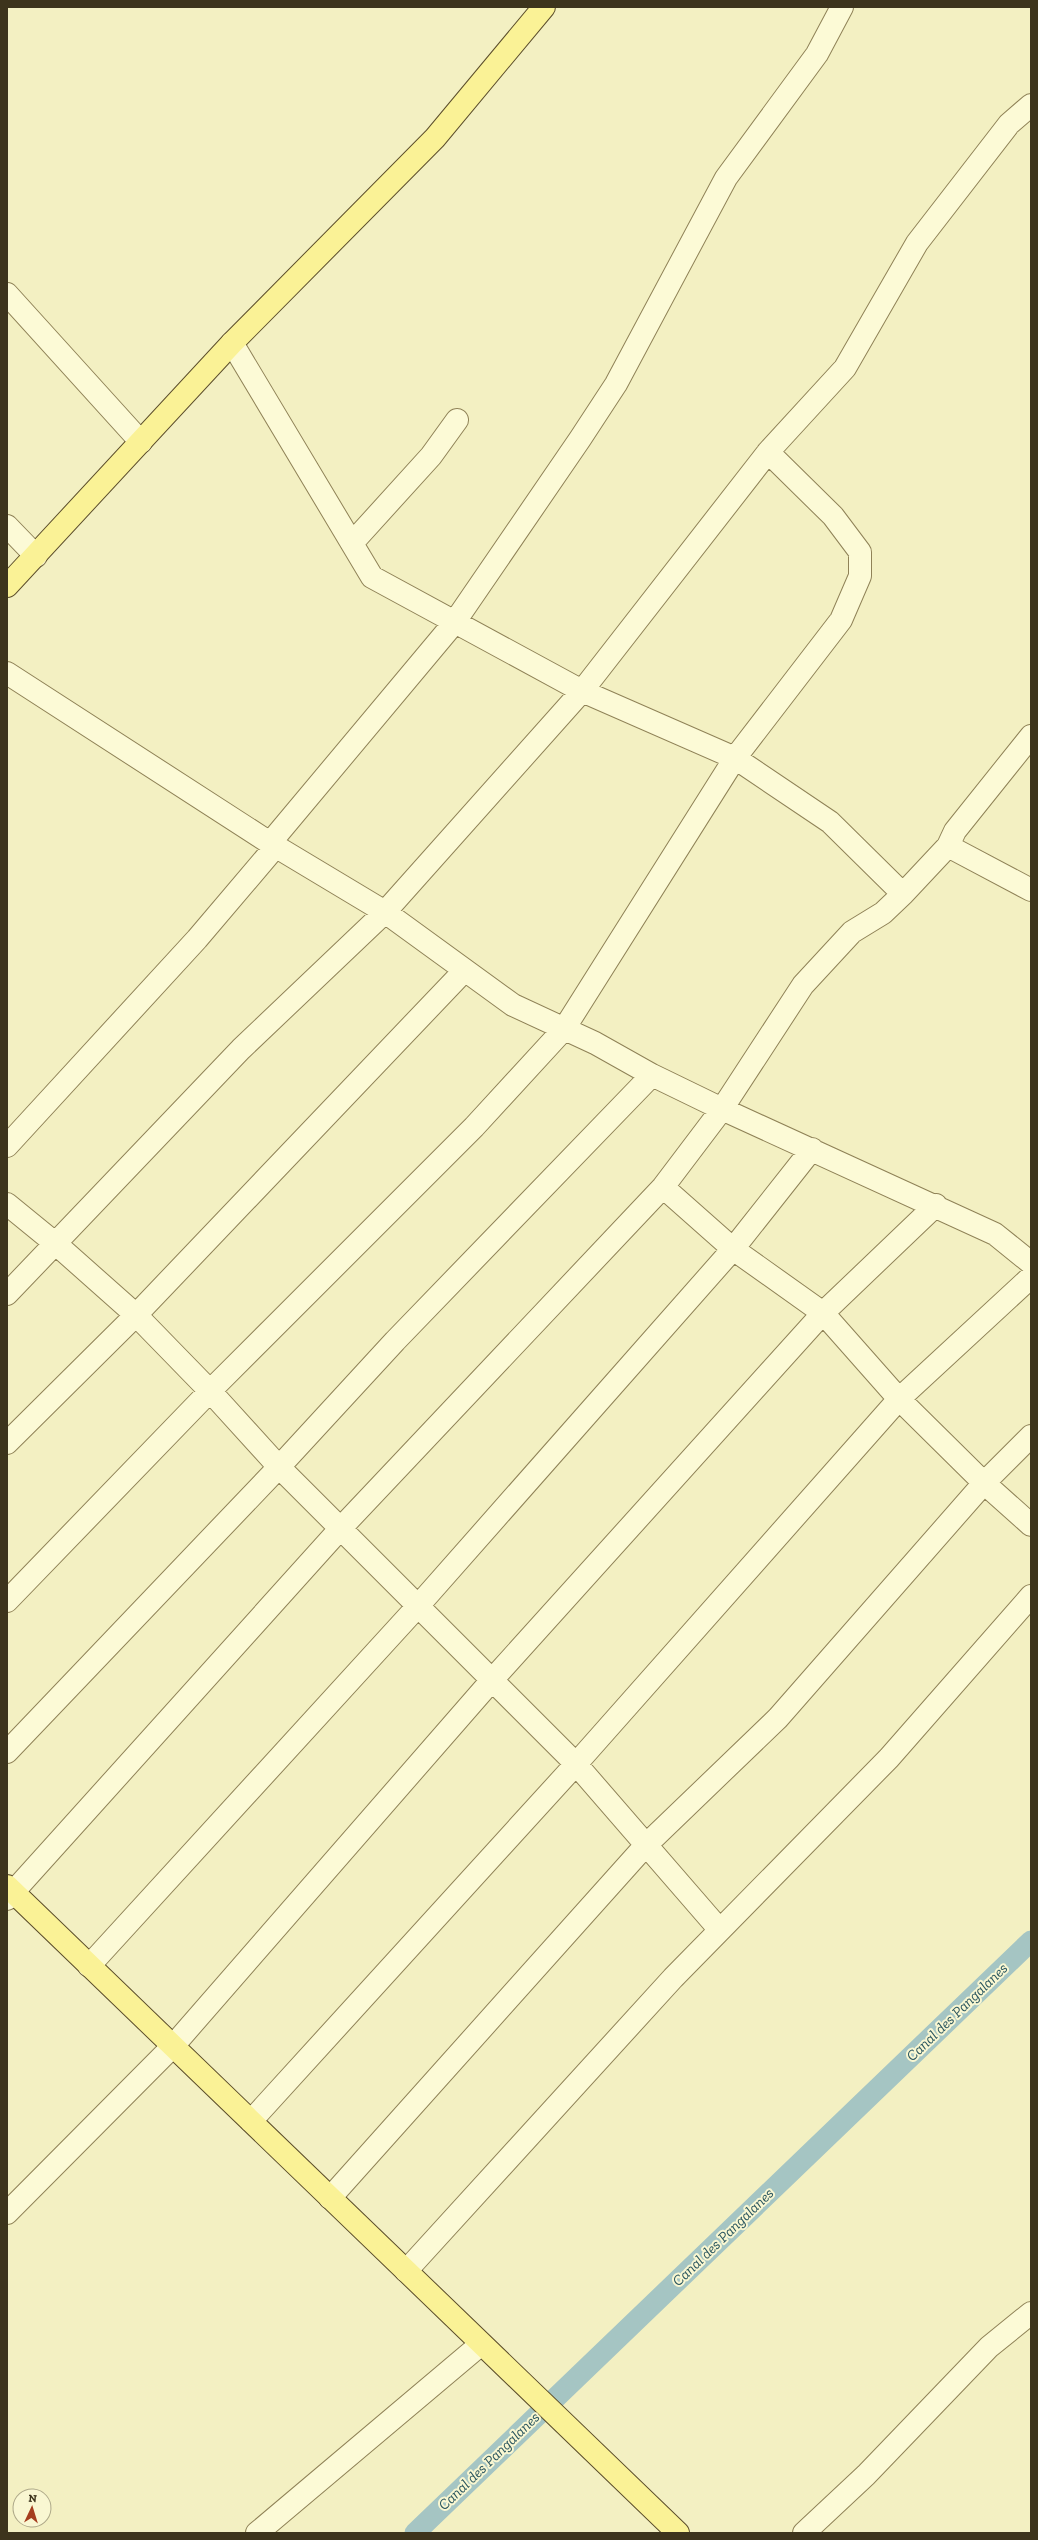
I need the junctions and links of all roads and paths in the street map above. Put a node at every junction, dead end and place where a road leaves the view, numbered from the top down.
1 (544, 7) edge
2 (842, 7) edge
3 (1031, 105) edge
4 (7, 294) edge
5 (232, 343) junction
6 (457, 420) dead end
7 (141, 442) junction
8 (768, 452) junction
9 (7, 526) edge
10 (353, 542) junction
11 (36, 556) junction
12 (7, 586) edge
13 (454, 623) junction
14 (7, 673) edge
15 (582, 690) junction
16 (1031, 736) edge
17 (736, 758) junction
18 (273, 844) junction
19 (948, 846) junction
20 (1031, 890) edge
21 (903, 894) junction
22 (385, 912) junction
23 (464, 971) junction
24 (564, 1029) junction
25 (652, 1075) junction
26 (722, 1109) junction
27 (7, 1146) edge
28 (812, 1149) junction
29 (663, 1187) junction
30 (7, 1204) edge
31 (936, 1205) junction
32 (56, 1244) junction
33 (733, 1249) junction
34 (1031, 1263) edge
35 (1031, 1277) edge
36 (7, 1294) edge
37 (823, 1313) junction
38 (136, 1315) junction
39 (210, 1391) junction
40 (899, 1399) junction
41 (1031, 1436) edge
42 (7, 1444) edge
43 (279, 1467) junction
44 (984, 1483) junction
45 (1031, 1525) edge
46 (340, 1528) junction
47 (1031, 1596) edge
48 (7, 1601) edge
49 (418, 1606) junction
50 (492, 1680) junction
51 (7, 1752) edge
52 (576, 1764) junction
53 (645, 1846) junction
54 (9, 1893) edge
55 (719, 1929) junction
56 (89, 1966) junction
57 (173, 2046) junction
58 (251, 2121) junction
59 (330, 2198) junction
60 (7, 2213) edge
61 (406, 2271) junction
62 (1031, 2313) edge
63 (480, 2345) junction
64 (257, 2533) edge
65 (678, 2533) edge
66 (804, 2533) edge

1 - 5 main road
2 - 13 street
3 - 8 street
4 - 7 street
5 - 7 main road
5 - 10 street
6 - 10 street
7 - 11 main road
8 - 15 street
8 - 17 street
9 - 11 street
10 - 13 street
11 - 12 main road
13 - 15 street
13 - 18 street
14 - 18 street
15 - 17 street
15 - 22 street
16 - 19 street
17 - 21 street
17 - 24 street
18 - 22 street
18 - 27 street
19 - 20 street
19 - 21 street
21 - 26 street
22 - 23 street
22 - 32 street
23 - 24 street
23 - 38 street
24 - 25 street
24 - 39 street
25 - 26 street
25 - 43 street
26 - 28 street
26 - 29 street
28 - 31 street
28 - 33 street
29 - 33 street
29 - 46 street
30 - 32 street
31 - 34 street
31 - 37 street
32 - 36 street
32 - 38 street
33 - 37 street
33 - 49 street
35 - 40 street
37 - 40 street
37 - 50 street
38 - 39 street
38 - 42 street
39 - 43 street
39 - 48 street
40 - 44 street
40 - 52 street
41 - 44 street
43 - 46 street
43 - 51 street
44 - 45 street
44 - 53 street
46 - 49 street
46 - 54 street
47 - 55 street
49 - 50 street
49 - 56 street
50 - 52 street
50 - 57 street
52 - 53 street
52 - 58 street
53 - 55 street
53 - 59 street
54 - 56 main road
55 - 61 street
56 - 57 main road
57 - 58 main road
57 - 60 street
58 - 59 main road
59 - 61 main road
61 - 63 main road
62 - 66 street
63 - 64 street
63 - 65 main road

